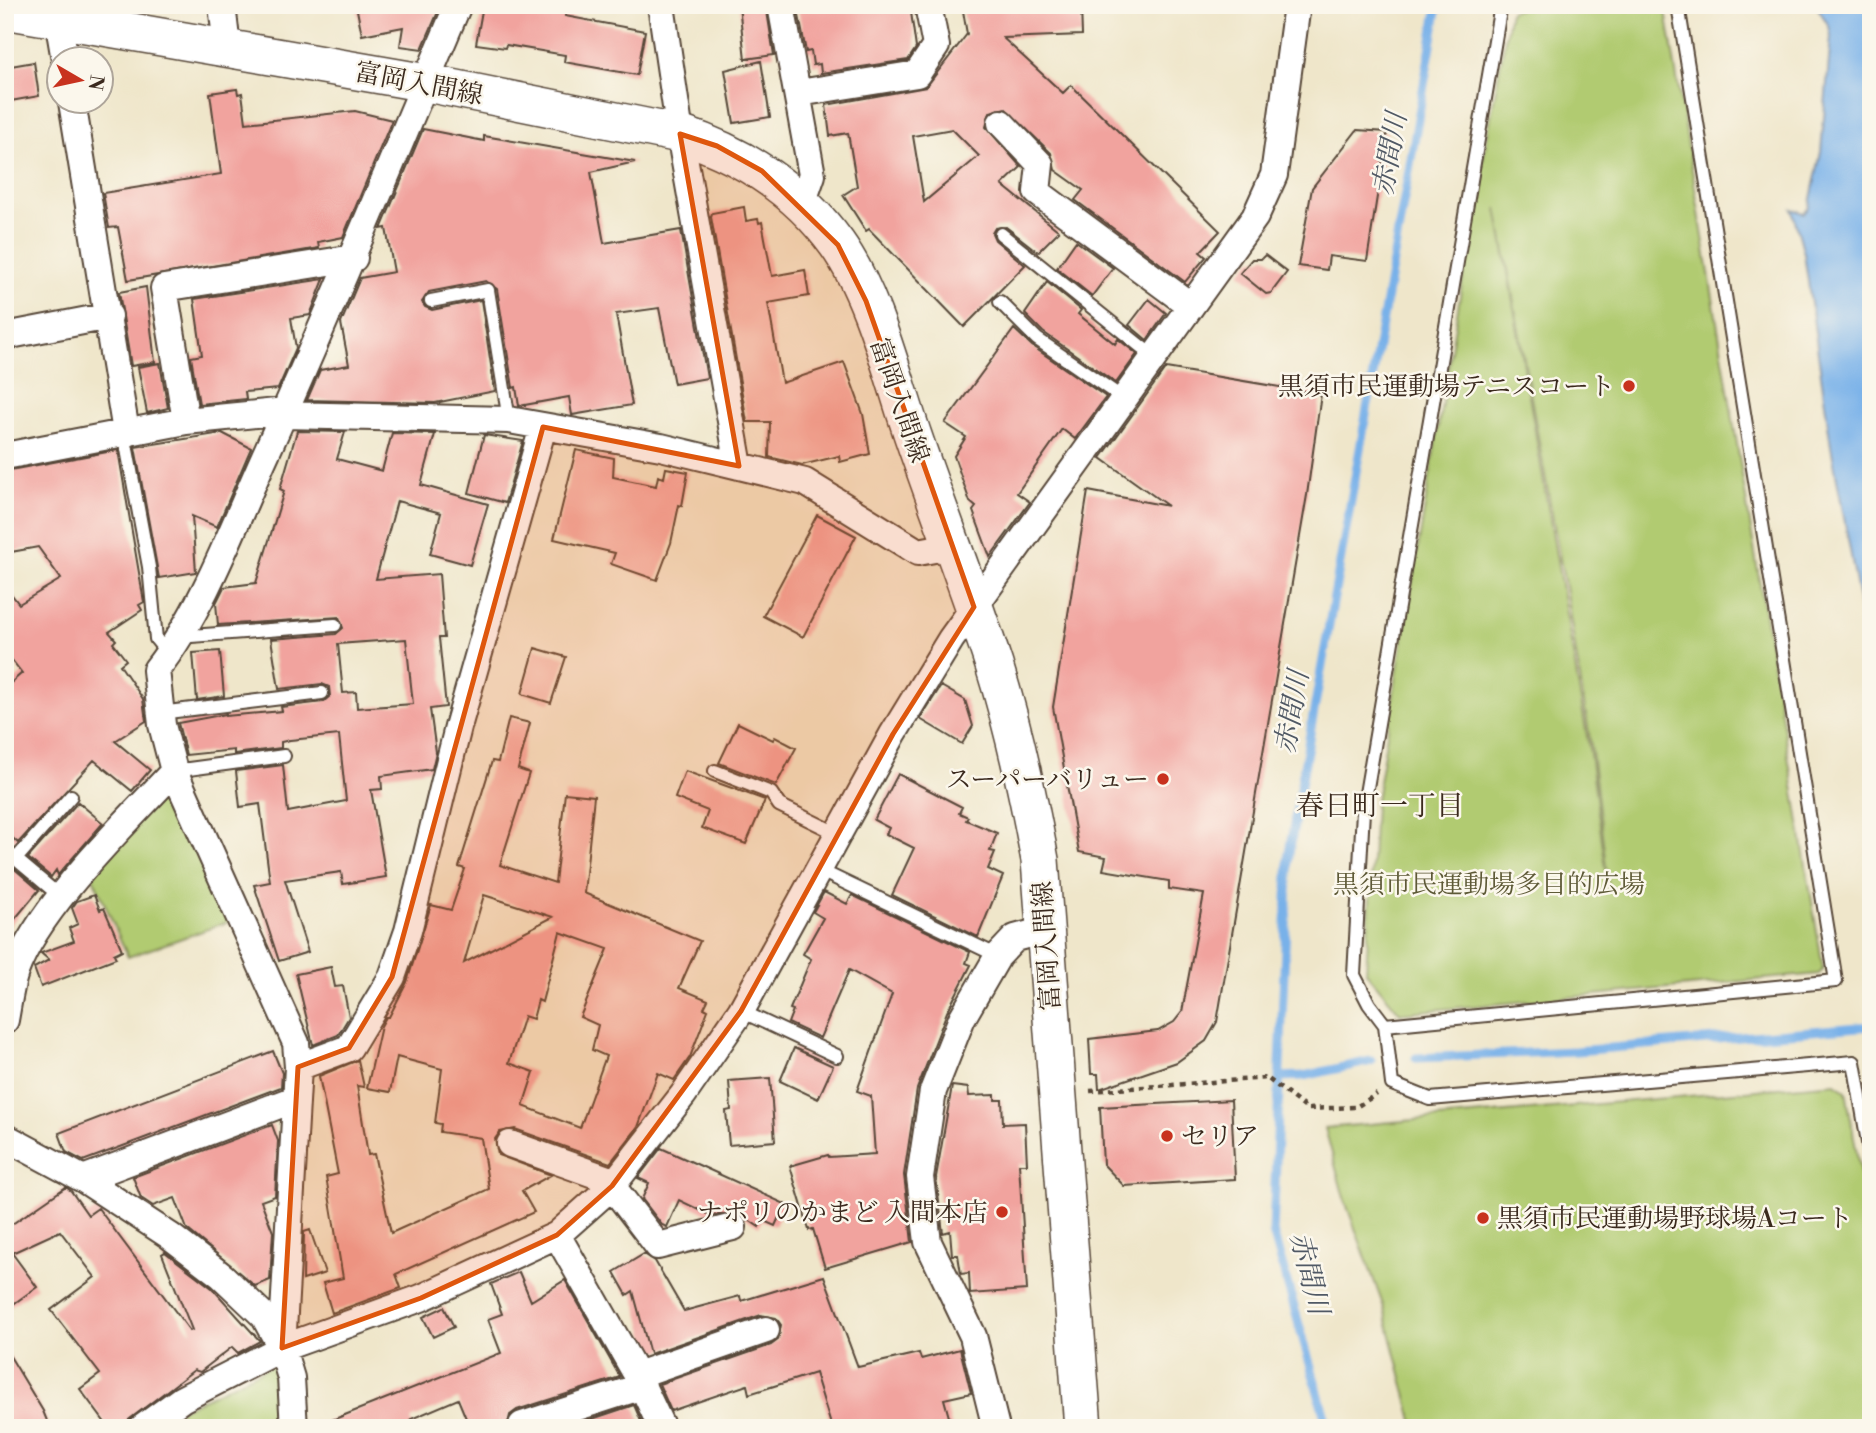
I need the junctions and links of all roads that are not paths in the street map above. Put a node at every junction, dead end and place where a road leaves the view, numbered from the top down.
1 (222, 5) edge
2 (458, 5) edge
3 (661, 5) edge
4 (781, 5) edge
5 (928, 5) edge
6 (1297, 5) edge
7 (1502, 5) edge
8 (1678, 5) edge
9 (5, 10) edge
10 (58, 19) junction
11 (63, 46) edge
12 (227, 47) junction
13 (427, 83) junction
14 (799, 93) junction
15 (74, 116) edge
16 (1001, 123) dead end
17 (680, 134) junction
18 (802, 204) junction
19 (1001, 234) dead end
20 (354, 258) junction
21 (431, 301) dead end
22 (1000, 302) dead end
23 (1191, 306) junction
24 (109, 316) junction
25 (5, 337) edge
26 (1154, 357) junction
27 (1124, 399) junction
28 (285, 413) junction
29 (509, 419) junction
30 (186, 421) junction
31 (543, 427) junction
32 (127, 432) junction
33 (5, 456) edge
34 (739, 466) junction
35 (951, 546) junction
36 (974, 607) junction
37 (335, 625) dead end
38 (173, 646) junction
39 (322, 693) dead end
40 (160, 713) junction
41 (284, 756) dead end
42 (174, 771) junction
43 (715, 771) dead end
44 (71, 796) dead end
45 (838, 835) junction
46 (5, 850) edge
47 (16, 859) junction
48 (819, 870) junction
49 (61, 897) junction
50 (1045, 930) junction
51 (998, 956) junction
52 (741, 1011) junction
53 (5, 1020) edge
54 (1385, 1025) junction
55 (837, 1056) dead end
56 (298, 1067) junction
57 (295, 1100) junction
58 (5, 1137) edge
59 (510, 1144) dead end
60 (1871, 1160) edge
61 (83, 1178) junction
62 (614, 1184) junction
63 (733, 1227) dead end
64 (556, 1235) junction
65 (766, 1330) dead end
66 (282, 1348) junction
67 (640, 1381) junction
68 (522, 1425) dead end
69 (142, 1428) edge
70 (293, 1428) edge
71 (662, 1428) edge
72 (996, 1428) edge
73 (1083, 1428) edge

1 - 12 street
2 - 13 street
3 - 17 street
4 - 14 street
5 - 14 street
6 - 23 street
7 - 54 lane
8 - 54 lane
9 - 10 main road, 富岡入間線
10 - 11 street
10 - 12 main road, 富岡入間線
12 - 13 main road, 富岡入間線
13 - 17 main road, 富岡入間線
13 - 20 street
14 - 18 street
15 - 24 street
16 - 23 street
17 - 18 main road, 富岡入間線
17 - 34 street
18 - 35 main road, 富岡入間線
19 - 26 lane
20 - 28 street
20 - 30 street
21 - 29 lane
22 - 27 lane
23 - 26 street
24 - 25 street
24 - 32 street
26 - 27 street
27 - 36 street
28 - 29 street
28 - 30 street
28 - 38 street
29 - 31 street
30 - 32 street
31 - 34 street
31 - 56 street
32 - 33 street
32 - 38 lane
34 - 35 street
35 - 36 main road, 富岡入間線
36 - 45 street
36 - 50 main road, 富岡入間線
37 - 38 lane
38 - 40 street
39 - 40 lane
40 - 42 street
41 - 42 lane
42 - 49 street
42 - 56 street
43 - 45 lane
44 - 47 lane
45 - 48 street
46 - 47 lane
47 - 49 lane
48 - 51 lane
48 - 52 street
49 - 53 street
50 - 51 street
50 - 73 main road, 富岡入間線
51 - 72 street
52 - 55 lane
52 - 62 street
54 - 60 lane
56 - 57 street
57 - 61 street
57 - 66 street
58 - 61 street
59 - 62 street
61 - 66 street
62 - 63 street
62 - 64 street
64 - 66 street
64 - 67 street
65 - 67 street
66 - 69 street
66 - 70 street
67 - 68 street
67 - 71 street

